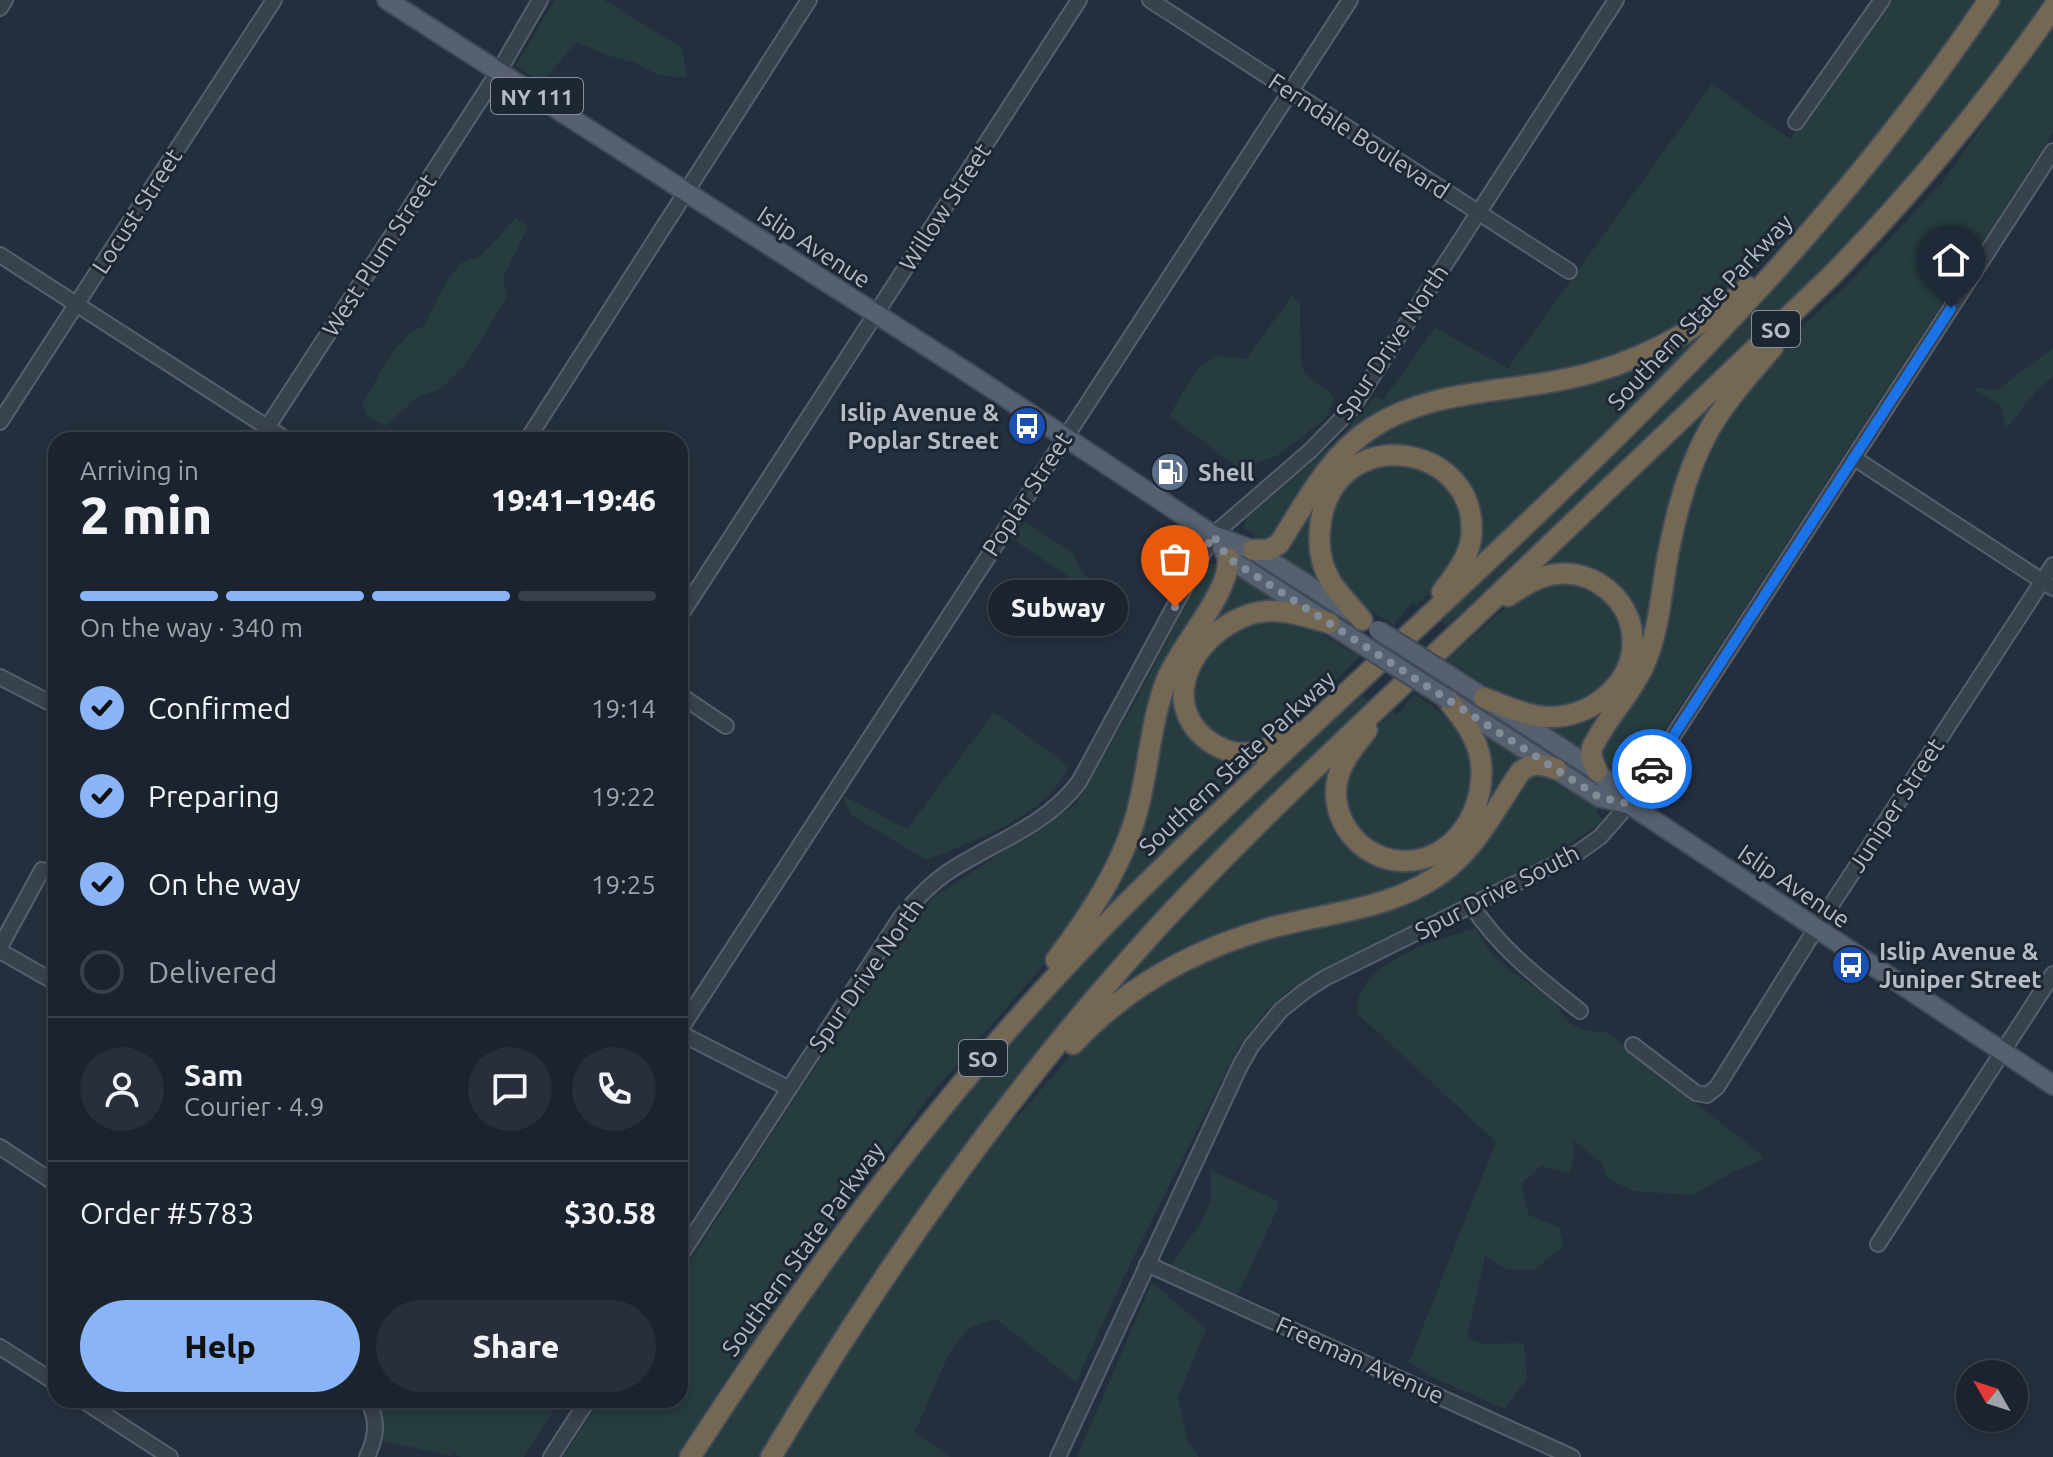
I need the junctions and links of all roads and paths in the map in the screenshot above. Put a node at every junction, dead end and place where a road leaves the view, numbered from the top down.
1 (5, 0) edge
2 (274, 0) edge
3 (387, 0) edge
4 (540, 0) edge
5 (809, 0) edge
6 (1079, 0) edge
7 (1150, 0) edge
8 (1350, 0) edge
9 (1616, 0) edge
10 (1882, 0) edge
11 (1989, 0) edge
12 (0, 8) edge
13 (2053, 8) edge
14 (499, 71) junction
15 (1291, 91) junction
16 (1796, 122) dead end
17 (2053, 151) edge
18 (687, 193) junction
19 (1477, 212) junction
20 (1811, 232) junction
21 (0, 255) edge
22 (1569, 271) dead end
23 (1831, 276) junction
24 (77, 305) junction
25 (875, 315) junction
26 (0, 422) edge
27 (260, 432) edge
28 (264, 432) edge
29 (532, 432) edge
30 (1065, 436) junction
31 (1854, 458) junction
32 (1213, 535) junction
33 (1253, 550) junction
34 (1228, 558) junction
35 (2053, 565) edge
36 (2048, 585) edge
37 (688, 604) edge
38 (1329, 623) junction
39 (1468, 623) junction
40 (1365, 630) junction
41 (1408, 637) junction
42 (0, 677) edge
43 (1397, 690) junction
44 (1484, 698) junction
45 (1447, 699) junction
46 (688, 700) edge
47 (48, 702) edge
48 (1332, 708) junction
49 (726, 726) dead end
50 (1556, 769) junction
51 (1597, 771) junction
52 (1629, 804) junction
53 (42, 870) dead end
54 (1472, 906) junction
55 (1815, 930) junction
56 (0, 949) edge
57 (2053, 974) edge
58 (48, 978) edge
59 (1580, 1011) dead end
60 (688, 1019) edge
61 (688, 1035) edge
62 (1633, 1045) dead end
63 (991, 1049) junction
64 (2002, 1052) junction
65 (2053, 1085) edge
66 (788, 1088) junction
67 (0, 1147) edge
68 (977, 1147) junction
69 (48, 1179) edge
70 (688, 1244) edge
71 (1878, 1244) dead end
72 (1147, 1264) junction
73 (0, 1347) edge
74 (48, 1378) edge
75 (94, 1408) edge
76 (372, 1408) edge
77 (583, 1408) edge
78 (170, 1457) edge
79 (367, 1457) edge
80 (551, 1457) edge
81 (690, 1457) edge
82 (771, 1457) edge
83 (1058, 1457) edge
84 (1572, 1457) edge

1 - 12 street
2 - 24 street, Locust Street
3 - 14 main road, Islip Avenue / NY 111
4 - 14 street, West Plum Street
5 - 18 street
6 - 25 street, Willow Street
7 - 15 street, Ferndale Boulevard
8 - 15 street, Poplar Street
9 - 19 street, Spur Drive North
10 - 16 street
11 - 20 highway, Southern State Parkway / SO
13 - 23 highway, SO
14 - 18 main road, Islip Avenue / NY 111
14 - 28 street, West Plum Street
15 - 19 street, Ferndale Boulevard
15 - 30 street, Poplar Street
17 - 31 street, Spur Drive South
18 - 25 main road, Islip Avenue / NY 111
18 - 29 street
19 - 22 street, Ferndale Boulevard
19 - 32 street, Spur Drive North
20 - 33 highway
20 - 41 highway, Southern State Parkway / SO
21 - 24 street
23 - 39 highway, SO
23 - 51 highway
24 - 26 street, Locust Street
24 - 27 street
25 - 30 main road, Islip Avenue / NY 111
25 - 37 street, Willow Street
30 - 32 main road, Islip Avenue / NY 111
30 - 60 street, Poplar Street
31 - 36 street
31 - 52 street, Spur Drive South
32 - 33 main road, Islip Avenue / NY 111
32 - 34 main road, Islip Avenue / NY 111
32 - 66 street, Spur Drive North
33 - 40 main road, Islip Avenue / NY 111
34 - 38 main road, Islip Avenue / NY 111
34 - 63 highway
35 - 36 street, Juniper Street
36 - 55 street, Juniper Street
38 - 40 main road, Islip Avenue / NY 111
38 - 48 highway
39 - 43 highway, SO
39 - 44 highway
40 - 41 highway
40 - 44 main road, Islip Avenue / NY 111, bridge
40 - 45 main road, Islip Avenue / NY 111, bridge
41 - 48 highway, Southern State Parkway / SO
42 - 47 street
43 - 45 highway
43 - 68 highway, SO
44 - 51 main road, Islip Avenue / NY 111
45 - 50 main road, Islip Avenue / NY 111
46 - 49 street
48 - 63 highway, Southern State Parkway / SO
50 - 52 main road, Islip Avenue / NY 111
50 - 68 highway
51 - 52 main road, Islip Avenue / NY 111
52 - 54 street, Spur Drive South
52 - 55 main road, Islip Avenue / NY 111
53 - 56 street
54 - 59 street
54 - 72 street, Spur Drive South
55 - 62 street, Juniper Street
55 - 64 main road, Islip Avenue / NY 111
56 - 58 street
57 - 64 street
61 - 66 street
63 - 81 highway, Southern State Parkway / SO
64 - 65 main road, Islip Avenue / NY 111
64 - 71 street
66 - 70 street, Spur Drive North
67 - 69 street
68 - 82 highway, SO
72 - 83 street, Spur Drive South
72 - 84 street, Freeman Avenue
73 - 74 street
75 - 78 street
76 - 79 street
77 - 80 street

